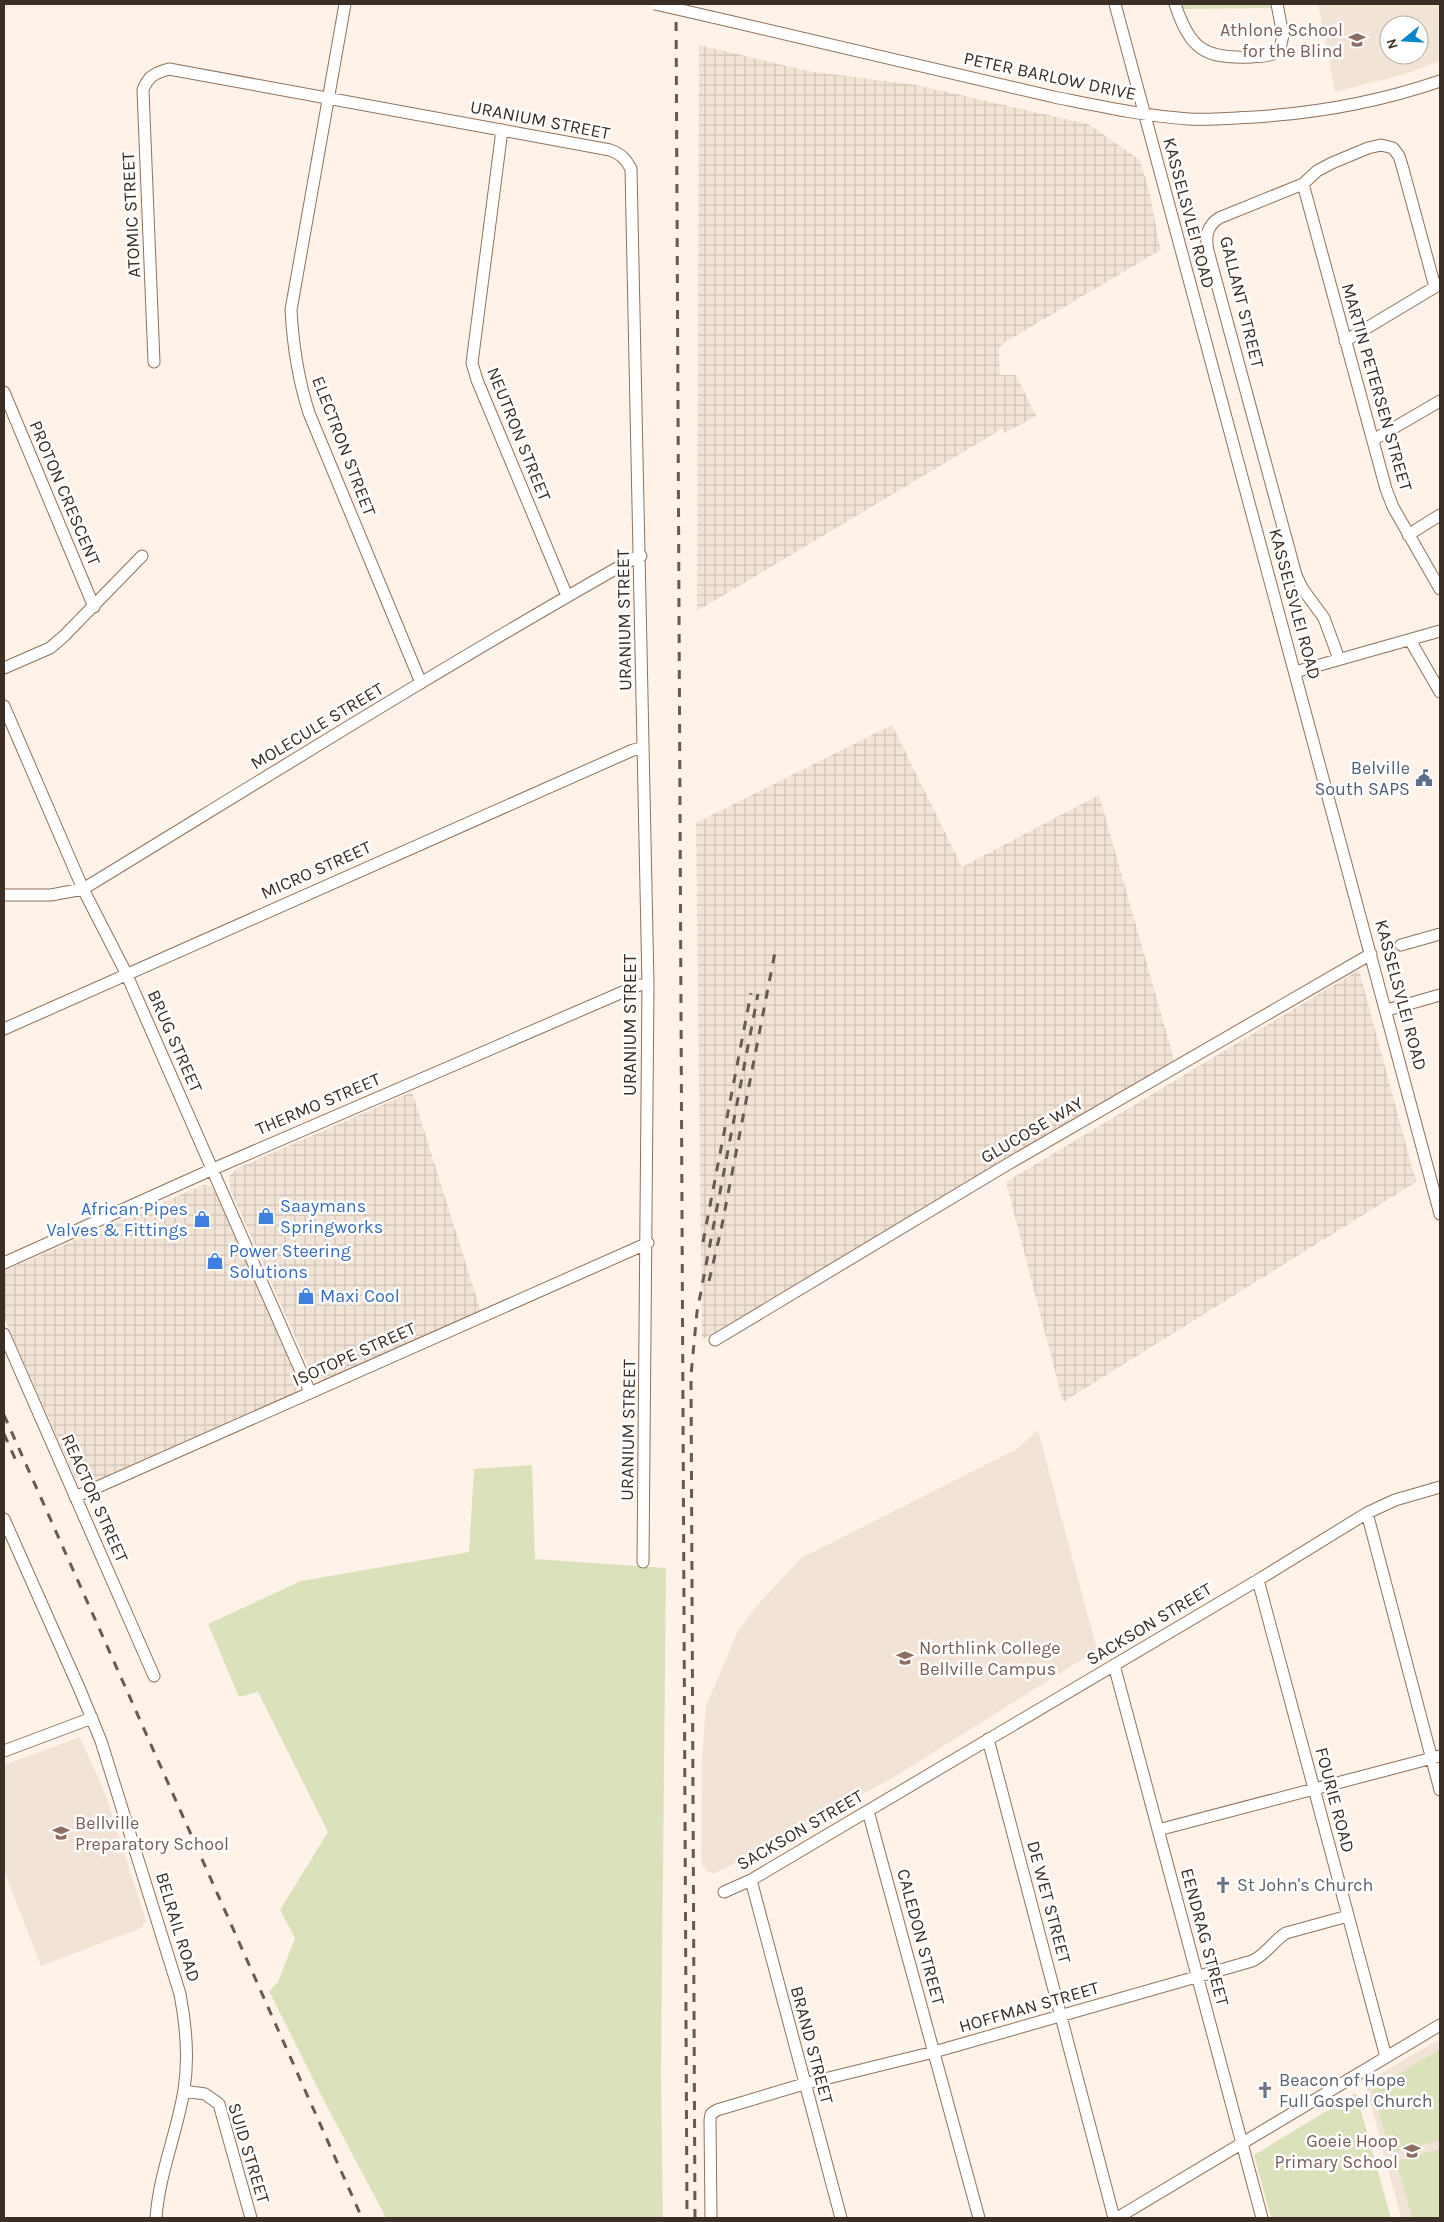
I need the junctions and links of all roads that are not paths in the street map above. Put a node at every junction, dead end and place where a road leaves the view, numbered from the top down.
1 (345, 4) edge
2 (655, 4) edge
3 (1115, 4) edge
4 (1176, 4) edge
5 (1277, 4) edge
6 (157, 73) joint
7 (1440, 81) edge
8 (328, 98) junction
9 (1144, 113) junction
10 (502, 130) junction
11 (1303, 184) junction
12 (1437, 286) edge
13 (1345, 341) junction
14 (154, 362) dead end
15 (4, 392) edge
16 (1440, 400) edge
17 (1373, 440) junction
18 (1440, 515) edge
19 (1408, 534) junction
20 (142, 556) dead end
21 (641, 556) junction
22 (1440, 589) edge
23 (567, 596) junction
24 (94, 607) junction
25 (1440, 631) edge
26 (1410, 640) junction
27 (1339, 659) junction
28 (4, 668) edge
29 (1296, 672) junction
30 (421, 683) junction
31 (1440, 692) edge
32 (4, 706) edge
33 (643, 748) junction
34 (83, 890) junction
35 (4, 895) edge
36 (1440, 934) edge
37 (1402, 945) dead end
38 (1371, 954) junction
39 (126, 973) junction
40 (648, 984) junction
41 (1440, 996) edge
42 (1386, 1010) junction
43 (4, 1029) edge
44 (213, 1169) junction
45 (1440, 1214) edge
46 (648, 1243) junction
47 (4, 1263) edge
48 (4, 1334) edge
49 (714, 1340) dead end
50 (310, 1392) junction
51 (1440, 1487) edge
52 (76, 1497) junction
53 (1366, 1513) junction
54 (4, 1519) edge
55 (643, 1562) dead end
56 (1258, 1580) junction
57 (1114, 1665) junction
58 (154, 1676) dead end
59 (92, 1718) junction
60 (988, 1739) junction
61 (4, 1751) edge
62 (1436, 1757) edge
63 (1314, 1788) junction
64 (1440, 1790) edge
65 (868, 1811) junction
66 (1158, 1830) junction
67 (751, 1880) junction
68 (724, 1892) dead end
69 (1348, 1916) junction
70 (1197, 1976) junction
71 (1061, 2015) junction
72 (1440, 2026) edge
73 (934, 2052) junction
74 (1386, 2058) junction
75 (804, 2084) junction
76 (184, 2091) junction
77 (1242, 2144) junction
78 (156, 2218) edge
79 (251, 2218) edge
80 (711, 2218) edge
81 (841, 2218) edge
82 (979, 2218) edge
83 (1115, 2218) edge
84 (1262, 2218) edge

1 - 8 street, ELECTRON STREET
2 - 9 street, PETER BARLOW DRIVE, bridge
3 - 9 street, KASSELSVLEI ROAD
4 - 5 street
6 - 8 street, URANIUM STREET
6 - 14 street, ATOMIC STREET
7 - 9 street, PETER BARLOW DRIVE
8 - 10 street, URANIUM STREET
8 - 30 street, ELECTRON STREET
9 - 29 street, KASSELSVLEI ROAD
10 - 21 street, URANIUM STREET
10 - 23 street, NEUTRON STREET
11 - 12 street, GALLANT STREET
11 - 13 street, MARTIN PETERSEN STREET
11 - 27 street, GALLANT STREET
12 - 13 street
13 - 17 street, MARTIN PETERSEN STREET
15 - 24 street, PROTON CRESCENT
16 - 17 street
17 - 19 street, MARTIN PETERSEN STREET
18 - 19 street
19 - 22 street, MARTIN PETERSEN STREET
20 - 24 street, PROTON CRESCENT
21 - 23 street, MOLECULE STREET
21 - 33 street, URANIUM STREET
23 - 30 street, MOLECULE STREET
24 - 28 street, PROTON CRESCENT
25 - 26 street
26 - 27 street
26 - 31 street
27 - 29 street
29 - 38 street, KASSELSVLEI ROAD
30 - 34 street, MOLECULE STREET
32 - 34 street, BRUG STREET
33 - 39 street, MICRO STREET
33 - 40 street, URANIUM STREET
34 - 35 street, MOLECULE STREET
34 - 39 street, BRUG STREET
36 - 37 street
38 - 42 street, KASSELSVLEI ROAD
38 - 49 street, GLUCOSE WAY
39 - 43 street, MICRO STREET
39 - 44 street, BRUG STREET
40 - 44 street, THERMO STREET
40 - 46 street, URANIUM STREET
41 - 42 street
42 - 45 street, KASSELSVLEI ROAD
44 - 47 street, THERMO STREET
44 - 50 street, BRUG STREET
46 - 50 street, ISOTOPE STREET
46 - 55 street, URANIUM STREET
48 - 52 street, REACTOR STREET
50 - 52 street, ISOTOPE STREET
51 - 53 street, SACKSON STREET
52 - 58 street, REACTOR STREET
53 - 56 street, SACKSON STREET
53 - 62 street
54 - 59 street, BELRAIL ROAD
56 - 57 street, SACKSON STREET
56 - 63 street, FOURIE ROAD
57 - 60 street, SACKSON STREET
57 - 66 street, EENDRAG STREET
59 - 61 street
59 - 76 street, BELRAIL ROAD
60 - 65 street, SACKSON STREET
60 - 71 street, DE WET STREET
62 - 63 street
62 - 64 street
63 - 66 street
63 - 69 street, FOURIE ROAD
65 - 67 street, SACKSON STREET
65 - 73 street, CALEDON STREET
66 - 70 street, EENDRAG STREET
67 - 68 street, SACKSON STREET
67 - 75 street, BRAND STREET
69 - 70 street, HOFFMAN STREET
69 - 74 street, FOURIE ROAD
70 - 71 street, HOFFMAN STREET
70 - 77 street, EENDRAG STREET
71 - 73 street, HOFFMAN STREET
71 - 83 street, DE WET STREET
72 - 74 street
73 - 75 street, HOFFMAN STREET
73 - 82 street, CALEDON STREET
74 - 77 street
75 - 80 street, HOFFMAN STREET
75 - 81 street, BRAND STREET
76 - 78 street, BELRAIL ROAD
76 - 79 street, SUID STREET
77 - 83 street
77 - 84 street, EENDRAG STREET

